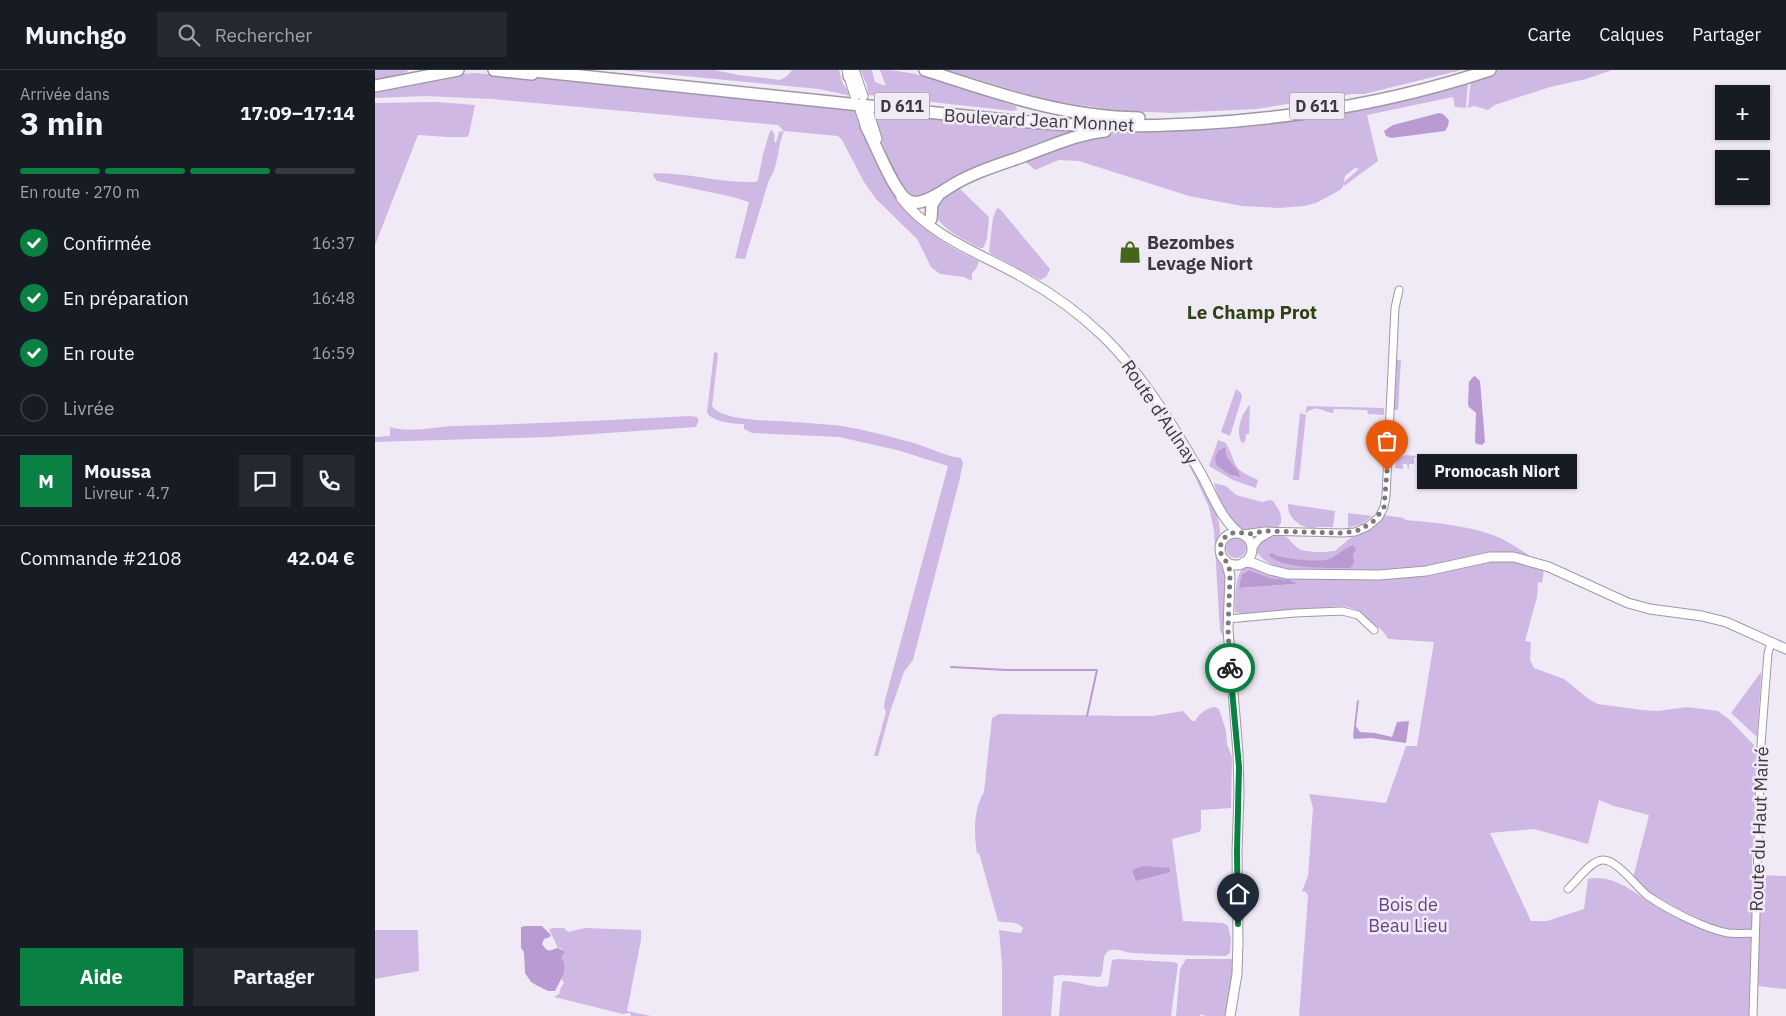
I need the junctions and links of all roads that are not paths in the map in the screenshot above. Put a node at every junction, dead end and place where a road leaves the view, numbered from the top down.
1 (458, 70) edge
2 (493, 70) edge
3 (524, 70) edge
4 (560, 70) edge
5 (925, 70) edge
6 (1476, 70) edge
7 (1489, 70) edge
8 (850, 72) edge
9 (648, 84) junction
10 (375, 86) edge
11 (859, 96) dead end
12 (1151, 124) junction
13 (865, 126) junction
14 (939, 194) junction
15 (914, 202) junction
16 (931, 219) junction
17 (950, 238) junction
18 (1399, 290) dead end
19 (1220, 511) junction
20 (1271, 532) junction
21 (1241, 533) junction
22 (1224, 538) junction
23 (1252, 549) junction
24 (1227, 561) junction
25 (1243, 563) junction
26 (1278, 572) junction
27 (1230, 601) junction
28 (1228, 619) junction
29 (1374, 630) dead end
30 (1771, 643) junction
31 (1786, 649) edge
32 (1568, 889) dead end
33 (1755, 933) junction
34 (1230, 1016) edge
35 (1753, 1016) edge

1 - 10 main road
2 - 9 main road
3 - 9 main road, Boulevard Jean Monnet / D 611
4 - 12 main road, Boulevard Jean Monnet / D 611
5 - 12 main road
6 - 12 main road, Boulevard Jean Monnet / D 611
7 - 12 main road, Boulevard Jean Monnet / D 611
8 - 11 street
9 - 12 main road, Boulevard Jean Monnet / D 611
12 - 14 main road
13 - 15 main road
13 - 15 street
13 - 17 street
14 - 15 main road
14 - 16 main road
15 - 16 street
16 - 17 street
17 - 19 street, Route d'Aulnay
18 - 20 street
19 - 21 street, Route d'Aulnay
19 - 22 street, Route d'Aulnay
20 - 21 street
20 - 23 street
21 - 22 street
21 - 23 street
22 - 24 street
23 - 25 street
23 - 26 street
24 - 25 street
24 - 27 street
25 - 26 street
25 - 27 street
26 - 30 street
27 - 28 street
28 - 29 street
28 - 34 street
30 - 31 street
30 - 33 street, Route du Haut Mairé
32 - 33 street
33 - 35 street, Route du Haut Mairé

